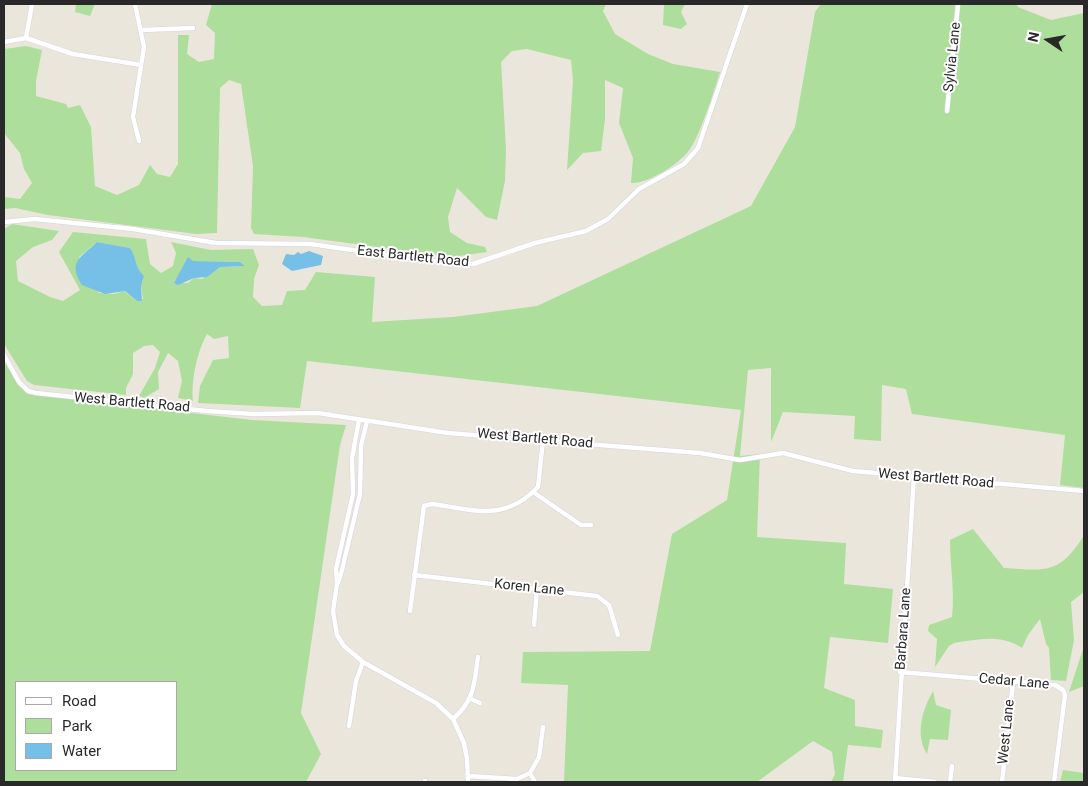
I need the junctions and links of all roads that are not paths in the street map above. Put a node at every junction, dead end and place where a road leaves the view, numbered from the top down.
1 (32, 4) edge
2 (135, 4) edge
3 (748, 4) edge
4 (958, 4) edge
5 (193, 28) dead end
6 (142, 30) junction
7 (26, 38) junction
8 (4, 42) edge
9 (141, 65) junction
10 (947, 111) dead end
11 (139, 141) dead end
12 (4, 222) edge
13 (4, 355) edge
14 (359, 420) junction
15 (367, 422) junction
16 (543, 440) junction
17 (354, 444) junction
18 (361, 446) junction
19 (914, 476) junction
20 (533, 492) junction
21 (1084, 492) edge
22 (591, 525) dead end
23 (337, 562) junction
24 (344, 563) junction
25 (414, 575) junction
26 (337, 584) junction
27 (537, 589) junction
28 (410, 611) dead end
29 (534, 625) dead end
30 (618, 635) dead end
31 (478, 657) dead end
32 (363, 662) junction
33 (900, 672) junction
34 (1013, 683) junction
35 (471, 699) junction
36 (480, 702) dead end
37 (453, 719) junction
38 (349, 726) dead end
39 (543, 727) dead end
40 (952, 766) dead end
41 (530, 773) junction
42 (468, 776) junction
43 (895, 780) edge
44 (468, 782) edge
45 (535, 782) edge
46 (935, 782) edge
47 (950, 782) edge
48 (1002, 782) edge
49 (1054, 782) edge

1 - 7 street
2 - 6 street
3 - 12 street, East Bartlett Road
4 - 10 street, Sylvia Lane
5 - 6 street
6 - 9 street
7 - 8 street
7 - 9 street
9 - 11 street
13 - 14 street, West Bartlett Road
14 - 15 street, West Bartlett Road
14 - 17 street
15 - 16 street, West Bartlett Road
15 - 18 street
16 - 19 street, West Bartlett Road
16 - 20 street
17 - 18 street
17 - 23 street
18 - 24 street
19 - 21 street, West Bartlett Road
19 - 33 street, Barbara Lane
20 - 22 street
20 - 25 street
23 - 24 street
23 - 26 street
24 - 26 street
25 - 27 street, Koren Lane
25 - 28 street
26 - 32 street
27 - 29 street
27 - 30 street, Koren Lane
31 - 35 street
32 - 37 street
32 - 38 street
33 - 34 street, Cedar Lane
33 - 43 street, Barbara Lane
34 - 48 street, West Lane
34 - 49 street, Cedar Lane
35 - 36 street
35 - 37 street
37 - 42 street
39 - 41 street
40 - 47 street
41 - 42 street
41 - 45 street
42 - 44 street
43 - 46 street

